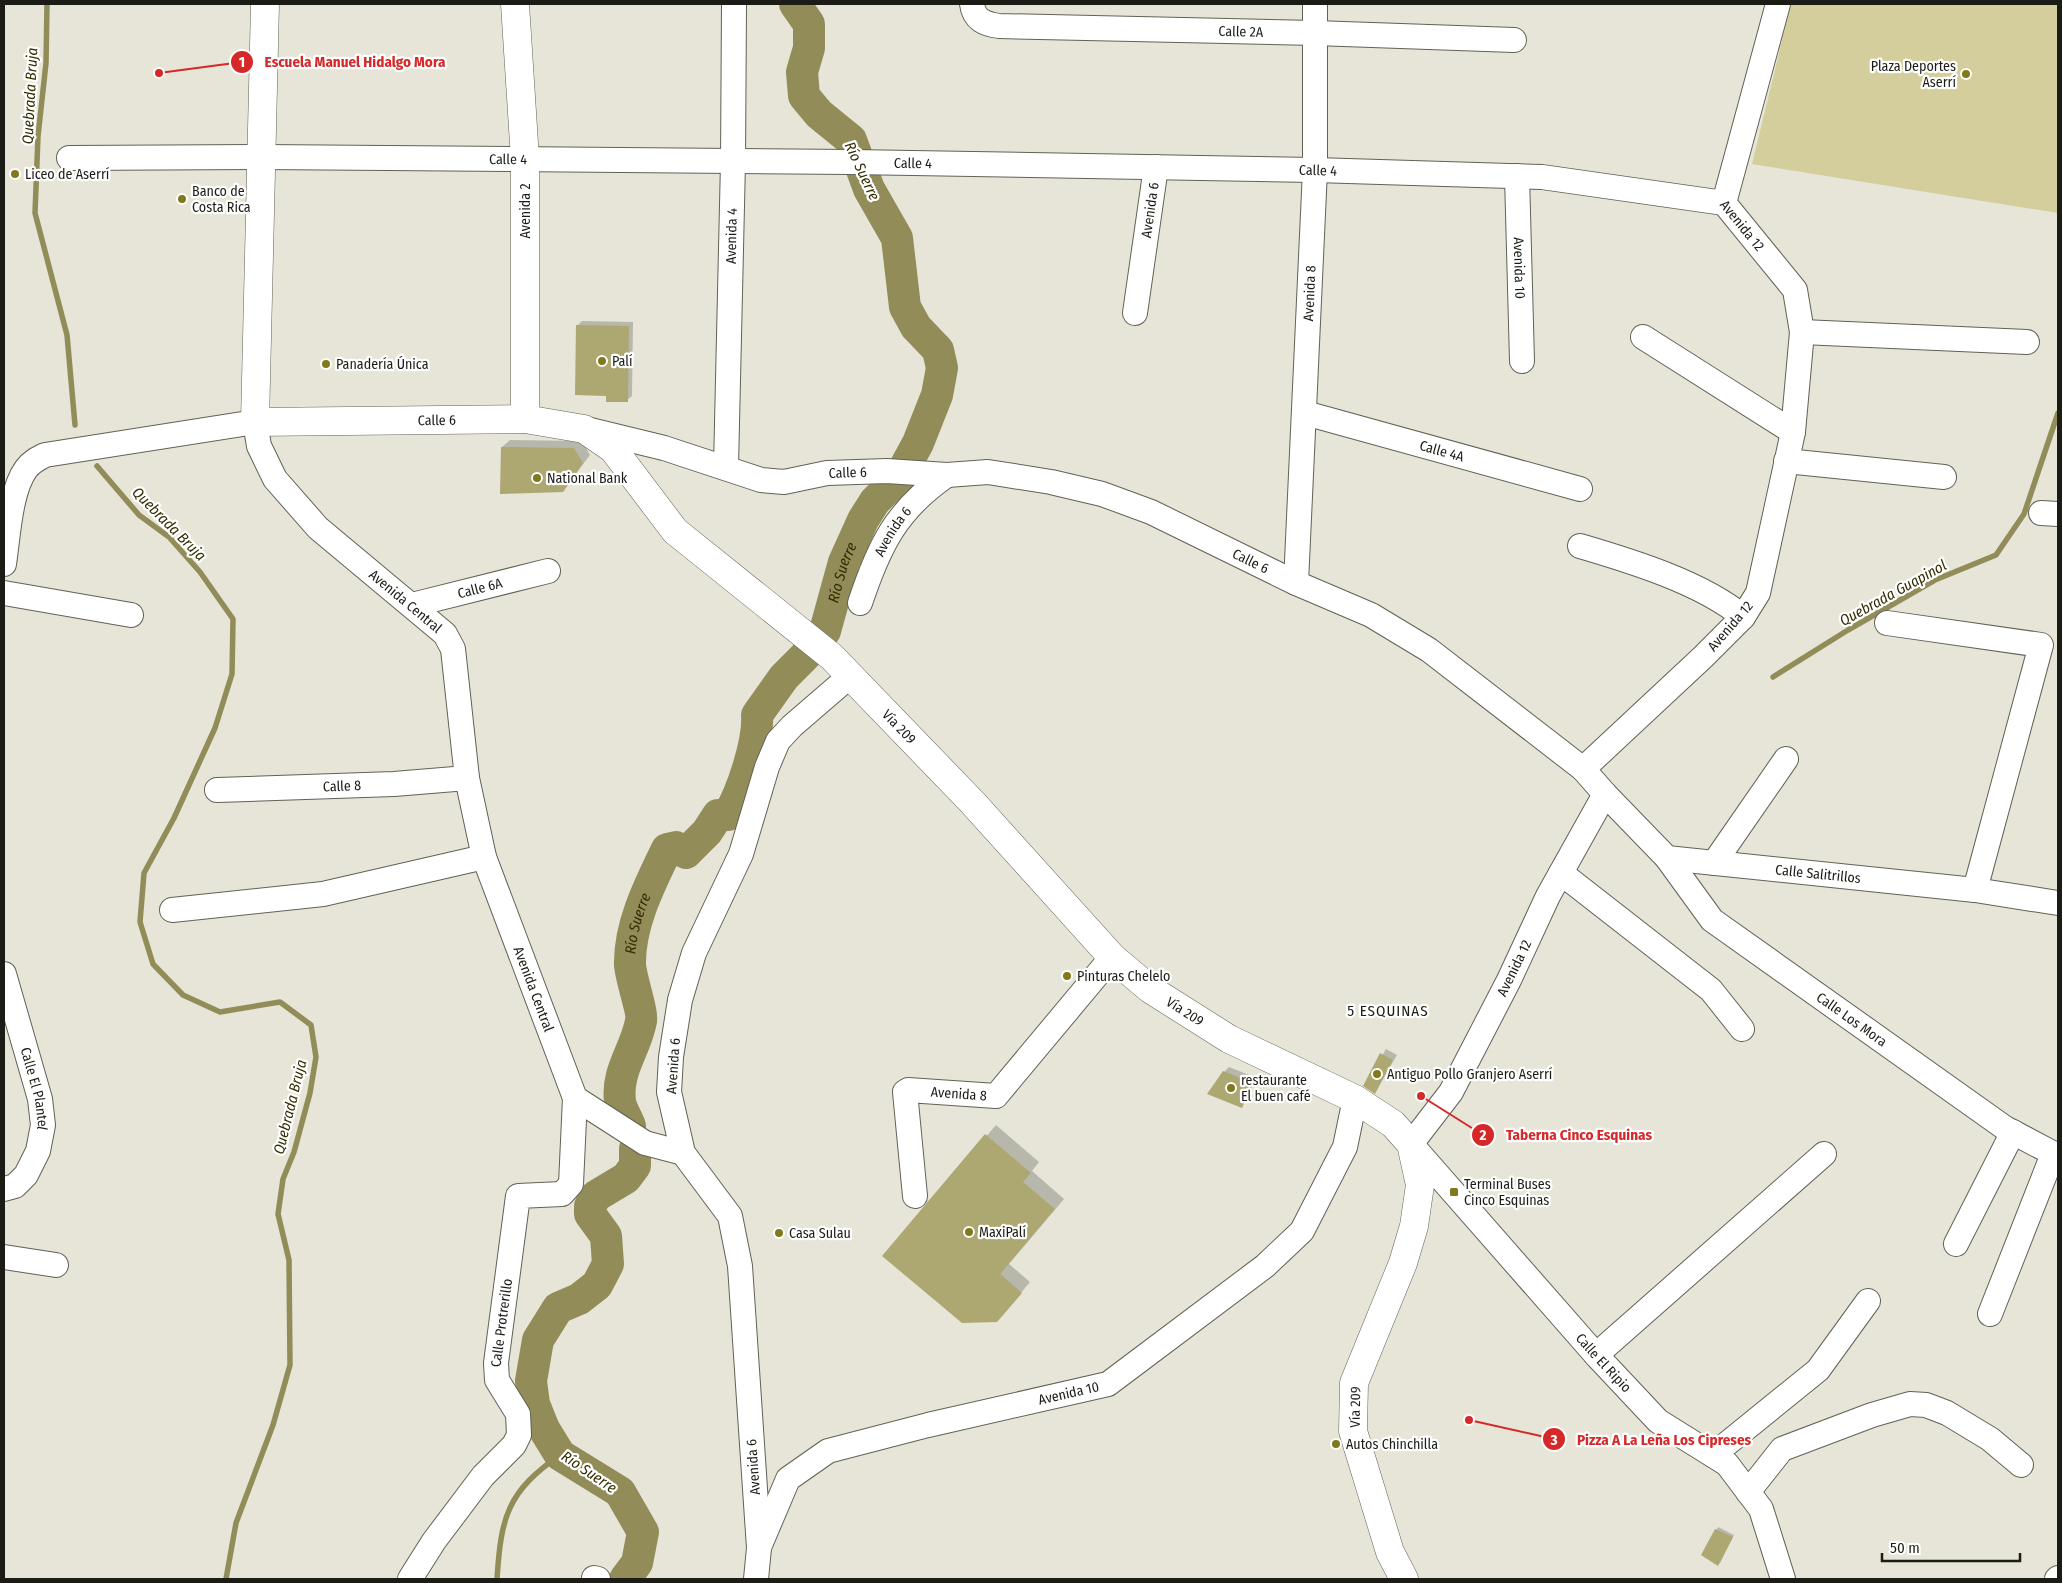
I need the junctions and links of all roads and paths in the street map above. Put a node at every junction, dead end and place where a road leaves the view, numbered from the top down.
1 (265, 4) edge
2 (515, 4) edge
3 (734, 4) edge
4 (1315, 4) edge
5 (1778, 4) edge
6 (972, 8) edge
7 (1315, 33) junction
8 (1514, 40) dead end
9 (262, 157) junction
10 (69, 158) dead end
11 (526, 159) junction
12 (733, 162) junction
13 (1156, 167) junction
14 (1315, 170) junction
15 (1517, 176) junction
16 (1724, 203) junction
17 (1135, 313) dead end
18 (1802, 332) junction
19 (1643, 337) dead end
20 (2027, 342) dead end
21 (1522, 361) dead end
22 (1305, 413) junction
23 (525, 419) junction
24 (254, 422) junction
25 (584, 429) junction
26 (1793, 432) junction
27 (1786, 461) junction
28 (726, 467) junction
29 (947, 475) junction
30 (1944, 477) dead end
31 (1580, 489) dead end
32 (1580, 546) dead end
33 (4, 564) edge
34 (548, 571) dead end
35 (1296, 583) junction
36 (4, 593) edge
37 (860, 602) dead end
38 (412, 605) junction
39 (131, 615) dead end
40 (1743, 617) junction
41 (1887, 623) dead end
42 (850, 676) junction
43 (1786, 760) dead end
44 (1583, 769) junction
45 (467, 778) junction
46 (217, 790) dead end
47 (1605, 794) junction
48 (484, 857) junction
49 (1666, 858) junction
50 (1714, 863) junction
51 (1561, 873) junction
52 (1975, 890) junction
53 (2058, 903) edge
54 (172, 910) dead end
55 (1112, 957) junction
56 (4, 974) edge
57 (1742, 1029) dead end
58 (575, 1098) junction
59 (1355, 1099) junction
60 (2014, 1132) junction
61 (1411, 1144) junction
62 (683, 1152) junction
63 (1824, 1154) dead end
64 (2056, 1155) edge
65 (4, 1188) edge
66 (914, 1196) dead end
67 (1956, 1244) dead end
68 (4, 1257) edge
69 (56, 1265) dead end
70 (1868, 1301) dead end
71 (1990, 1314) dead end
72 (1596, 1356) junction
73 (1713, 1455) junction
74 (2021, 1465) dead end
75 (1748, 1492) junction
76 (759, 1548) junction
77 (410, 1579) edge
78 (756, 1579) edge
79 (1404, 1579) edge
80 (1783, 1579) edge

1 - 9 main road, Avenida Central
2 - 11 main road, Avenida 2
3 - 12 street, Avenida 4
4 - 7 street, Avenida 8
5 - 16 street, Avenida 12
6 - 7 street, Calle 2A
7 - 8 street, Calle 2A
7 - 14 street, Avenida 8
9 - 10 street, Calle 4
9 - 11 street, Calle 4
9 - 24 main road, Avenida Central
11 - 12 street, Calle 4
11 - 23 main road, Avenida 2
12 - 13 street, Calle 4
12 - 28 street, Avenida 4
13 - 14 street, Calle 4
13 - 17 street, Avenida 6
14 - 15 street, Calle 4
14 - 22 street, Avenida 8
15 - 16 street, Calle 4
15 - 21 street, Avenida 10
16 - 18 street, Avenida 12
18 - 20 street
18 - 26 street, Avenida 12
19 - 26 street
22 - 31 street, Calle 4A
22 - 35 street, Avenida 8
23 - 24 main road, Calle 6
23 - 25 main road, Calle 6
24 - 33 street, Calle 6
24 - 38 street, Avenida Central
25 - 28 street, Calle 6
25 - 42 main road, Vía 209
26 - 27 street, Avenida 12
27 - 30 street
27 - 40 street, Avenida 12
28 - 29 street, Calle 6
29 - 35 street, Calle 6
29 - 37 street, Avenida 6
32 - 40 street
34 - 38 street, Calle 6A
35 - 44 street, Calle 6
36 - 39 street
38 - 45 street, Avenida Central
40 - 44 street, Avenida 12
41 - 52 street
42 - 55 main road, Vía 209
42 - 62 street, Avenida 6
43 - 50 street
44 - 47 street
45 - 46 street, Calle 8
45 - 48 street, Avenida Central
47 - 49 street
47 - 51 street, Avenida 12
48 - 54 street
48 - 58 street, Avenida Central
49 - 50 street, Calle Salitrillos
49 - 60 street, Calle Los Mora
50 - 52 street, Calle Salitrillos
51 - 57 street
51 - 61 street, Avenida 12
52 - 53 street, Calle Salitrillos
55 - 59 main road, Vía 209
55 - 66 street, Avenida 8
56 - 65 street, Calle El Plantel
58 - 62 street
58 - 77 street, Calle Protrerillo
59 - 61 main road, Vía 209
59 - 76 street, Avenida 10
60 - 64 street, Calle Los Mora
60 - 67 street
61 - 72 street, Calle El Ripio
61 - 79 main road, Vía 209
62 - 76 street, Avenida 6
63 - 72 street
64 - 71 street
68 - 69 street
70 - 73 street
72 - 73 street, Calle El Ripio
73 - 75 street, Calle El Ripio
74 - 75 street
75 - 80 street, Calle El Ripio
76 - 78 street

